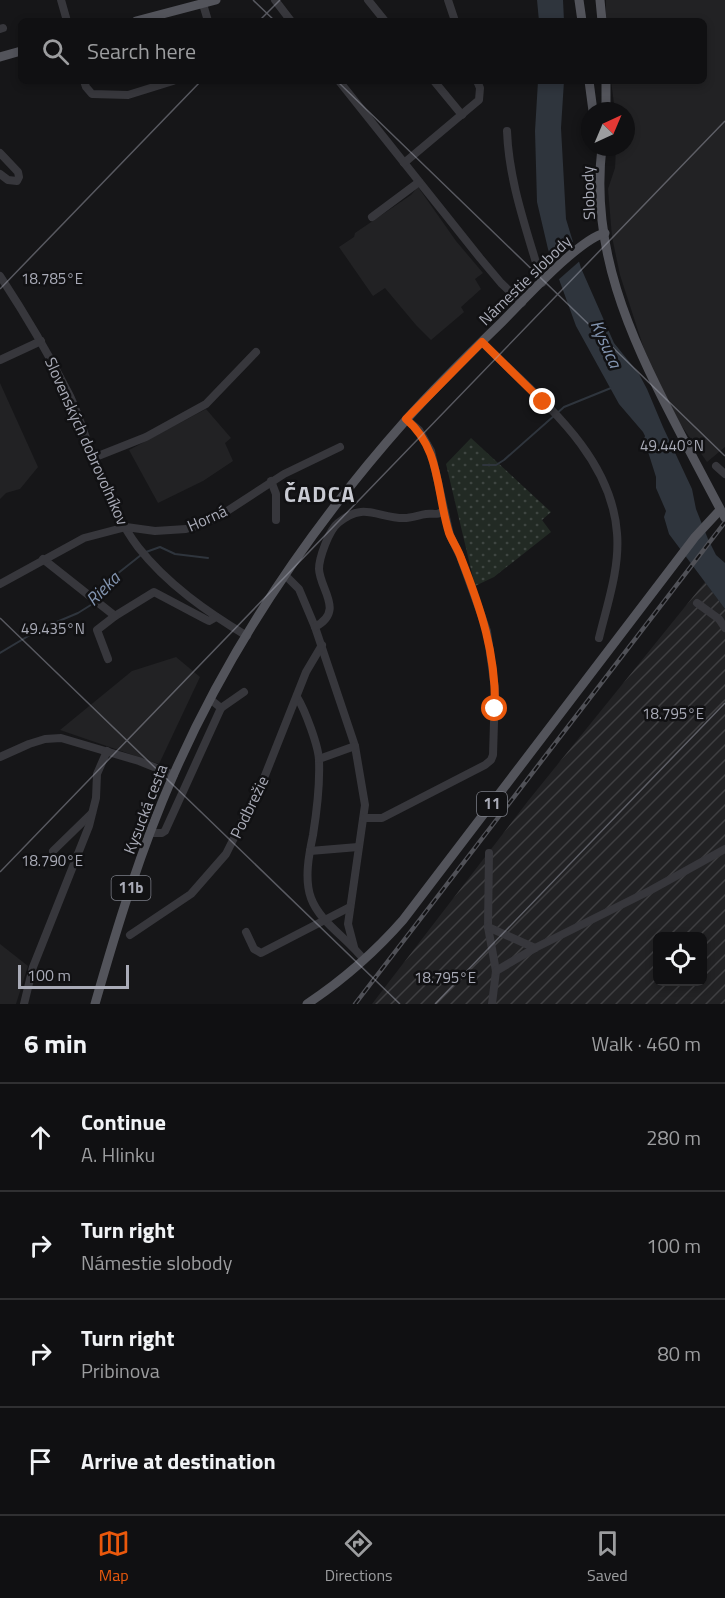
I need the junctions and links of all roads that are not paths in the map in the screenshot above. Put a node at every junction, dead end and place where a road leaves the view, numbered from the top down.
1 (62, 0) edge
2 (216, 0) edge
3 (275, 0) edge
4 (368, 0) edge
5 (448, 0) edge
6 (579, 0) edge
7 (600, 0) edge
8 (203, 4) junction
9 (66, 18) edge
10 (148, 18) edge
11 (207, 18) edge
12 (289, 18) edge
13 (383, 18) edge
14 (454, 18) edge
15 (582, 18) edge
16 (602, 18) edge
17 (18, 52) edge
18 (0, 57) edge
19 (85, 84) edge
20 (163, 84) edge
21 (341, 84) edge
22 (436, 84) edge
23 (478, 84) edge
24 (589, 84) edge
25 (606, 84) edge
26 (592, 102) edge
27 (606, 102) edge
28 (462, 116) junction
29 (507, 131) dead end
30 (0, 153) edge
31 (601, 156) edge
32 (404, 163) junction
33 (0, 174) edge
34 (420, 182) junction
35 (372, 217) dead end
36 (605, 233) junction
37 (0, 276) edge
38 (544, 281) junction
39 (522, 303) junction
40 (41, 342) junction
41 (482, 342) junction
42 (256, 352) dead end
43 (0, 360) edge
44 (406, 419) junction
45 (340, 447) dead end
46 (93, 458) junction
47 (716, 466) dead end
48 (725, 474) edge
49 (272, 481) junction
50 (444, 510) junction
51 (723, 514) edge
52 (276, 520) dead end
53 (126, 527) junction
54 (43, 559) junction
55 (285, 575) junction
56 (0, 584) edge
57 (697, 603) dead end
58 (115, 616) junction
59 (216, 617) junction
60 (315, 627) junction
61 (725, 628) edge
62 (247, 636) junction
63 (599, 638) dead end
64 (322, 645) junction
65 (108, 659) dead end
66 (244, 692) dead end
67 (297, 697) junction
68 (210, 699) junction
69 (221, 708) junction
70 (355, 746) junction
71 (107, 751) junction
72 (0, 757) edge
73 (319, 759) junction
74 (174, 775) junction
75 (93, 812) junction
76 (364, 818) junction
77 (150, 833) junction
78 (358, 847) junction
79 (725, 849) edge
80 (53, 851) dead end
81 (310, 851) junction
82 (489, 853) dead end
83 (350, 907) junction
84 (324, 919) junction
85 (488, 927) junction
86 (246, 932) dead end
87 (130, 935) dead end
88 (354, 947) junction
89 (535, 948) junction
90 (364, 960) junction
91 (496, 970) junction
92 (24, 1004) edge
93 (95, 1004) edge
94 (307, 1004) edge
95 (492, 1004) edge

1 - 9 street
2 - 8 main road
3 - 12 street
4 - 13 street
5 - 14 street
6 - 15 main road
7 - 16 main road
8 - 10 main road
8 - 11 street
17 - 18 main road
19 - 20 street
21 - 32 street
22 - 28 street
23 - 28 street
24 - 26 main road
25 - 27 main road
28 - 32 street
29 - 38 street
30 - 33 street
31 - 36 main road, Slobody / 11
32 - 34 street
34 - 35 street
34 - 39 street
36 - 38 main road, Námestie slobody / 11b
36 - 51 main road, 11
37 - 40 street, Slovenských dobrovoľníkov
38 - 39 main road, Námestie slobody / 11b
39 - 41 main road, Námestie slobody / 11b
40 - 43 street
40 - 46 street, Slovenských dobrovoľníkov
41 - 44 main road, Námestie slobody / 11b
41 - 63 street
42 - 46 street
44 - 50 street
44 - 55 main road, Námestie slobody / 11b
45 - 49 street, Horná
46 - 53 street, Slovenských dobrovoľníkov
47 - 48 street
49 - 52 street
49 - 53 street, Horná
50 - 60 street
50 - 76 street
51 - 90 main road, 11
53 - 54 street, Horná
53 - 59 street, Slovenských dobrovoľníkov
54 - 56 street, Horná
54 - 58 street
55 - 60 street
55 - 62 main road, Námestie slobody / 11b
57 - 61 street
58 - 59 street
58 - 65 street
59 - 62 street, Slovenských dobrovoľníkov
60 - 64 street
62 - 68 main road, Kysucká cesta / 11b
64 - 67 street, Podbrežie
64 - 70 street
66 - 69 street
67 - 73 street
67 - 87 street, Podbrežie
68 - 69 street
68 - 74 main road, Kysucká cesta / 11b
69 - 77 street
70 - 73 street
70 - 76 street
71 - 72 street
71 - 74 street
71 - 75 street
73 - 81 street
74 - 77 main road, Kysucká cesta / 11b
75 - 80 street
75 - 92 street
76 - 78 street
77 - 93 main road, Kysucká cesta / 11b
78 - 81 street
78 - 83 street
79 - 89 street
81 - 84 street
82 - 85 street
83 - 84 street
83 - 88 street
84 - 86 street
84 - 88 street
85 - 89 street
85 - 91 street
88 - 90 street
89 - 91 street
90 - 94 main road, 11
91 - 95 street

